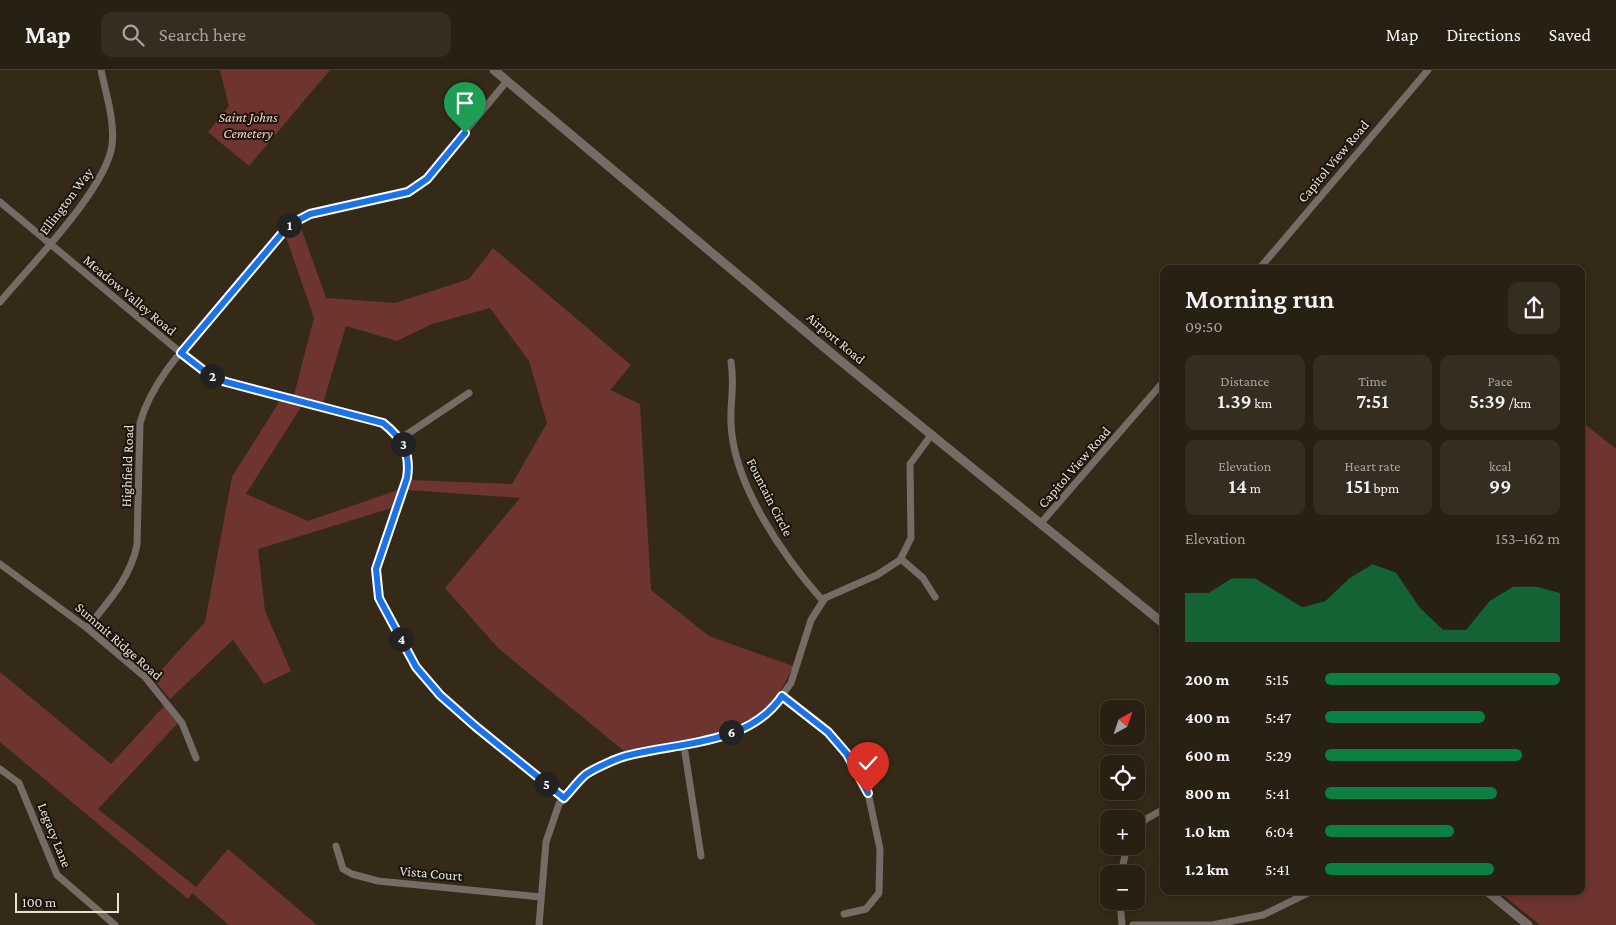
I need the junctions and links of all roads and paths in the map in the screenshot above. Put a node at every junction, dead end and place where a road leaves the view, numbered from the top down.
1 (102, 70) edge
2 (494, 70) edge
3 (1428, 70) edge
4 (507, 81) junction
5 (0, 202) edge
6 (49, 244) junction
7 (1262, 265) edge
8 (0, 302) edge
9 (181, 353) junction
10 (732, 362) dead end
11 (1160, 386) edge
12 (469, 393) dead end
13 (932, 434) junction
14 (400, 439) junction
15 (1041, 523) junction
16 (901, 559) junction
17 (0, 564) edge
18 (935, 596) dead end
19 (823, 601) junction
20 (1160, 621) edge
21 (87, 628) junction
22 (782, 696) junction
23 (684, 746) junction
24 (196, 758) dead end
25 (0, 769) edge
26 (564, 798) junction
27 (1160, 811) edge
28 (1145, 820) edge
29 (336, 846) dead end
30 (701, 856) dead end
31 (1304, 895) edge
32 (1492, 895) edge
33 (541, 897) junction
34 (1121, 910) edge
35 (844, 914) dead end
36 (115, 925) edge
37 (539, 925) edge
38 (1122, 925) edge
39 (1133, 925) edge
40 (1210, 925) edge
41 (1528, 925) edge

1 - 6 street, Ellington Way
2 - 4 street, Airport Road
3 - 7 street, Capitol View Road
4 - 9 street, Highfield Road
4 - 13 street, Airport Road
5 - 6 street, Meadow Valley Road
6 - 8 street, Ellington Way
6 - 9 street, Meadow Valley Road
9 - 14 street, Meadow Valley Road
9 - 21 street, Highfield Road
10 - 19 street, Fountain Circle
11 - 15 street, Capitol View Road
12 - 14 street
13 - 15 street, Airport Road
13 - 16 street
14 - 26 street, Meadow Valley Road
15 - 20 street, Airport Road
16 - 18 street
16 - 19 street
17 - 21 street, Summit Ridge Road
19 - 22 street
21 - 24 street, Summit Ridge Road
22 - 23 street
22 - 35 street
23 - 26 street
23 - 30 street
25 - 36 street, Legacy Lane
26 - 33 street
27 - 28 street
29 - 33 street, Vista Court
31 - 40 street
32 - 41 street
33 - 37 street
34 - 38 street
39 - 40 street

